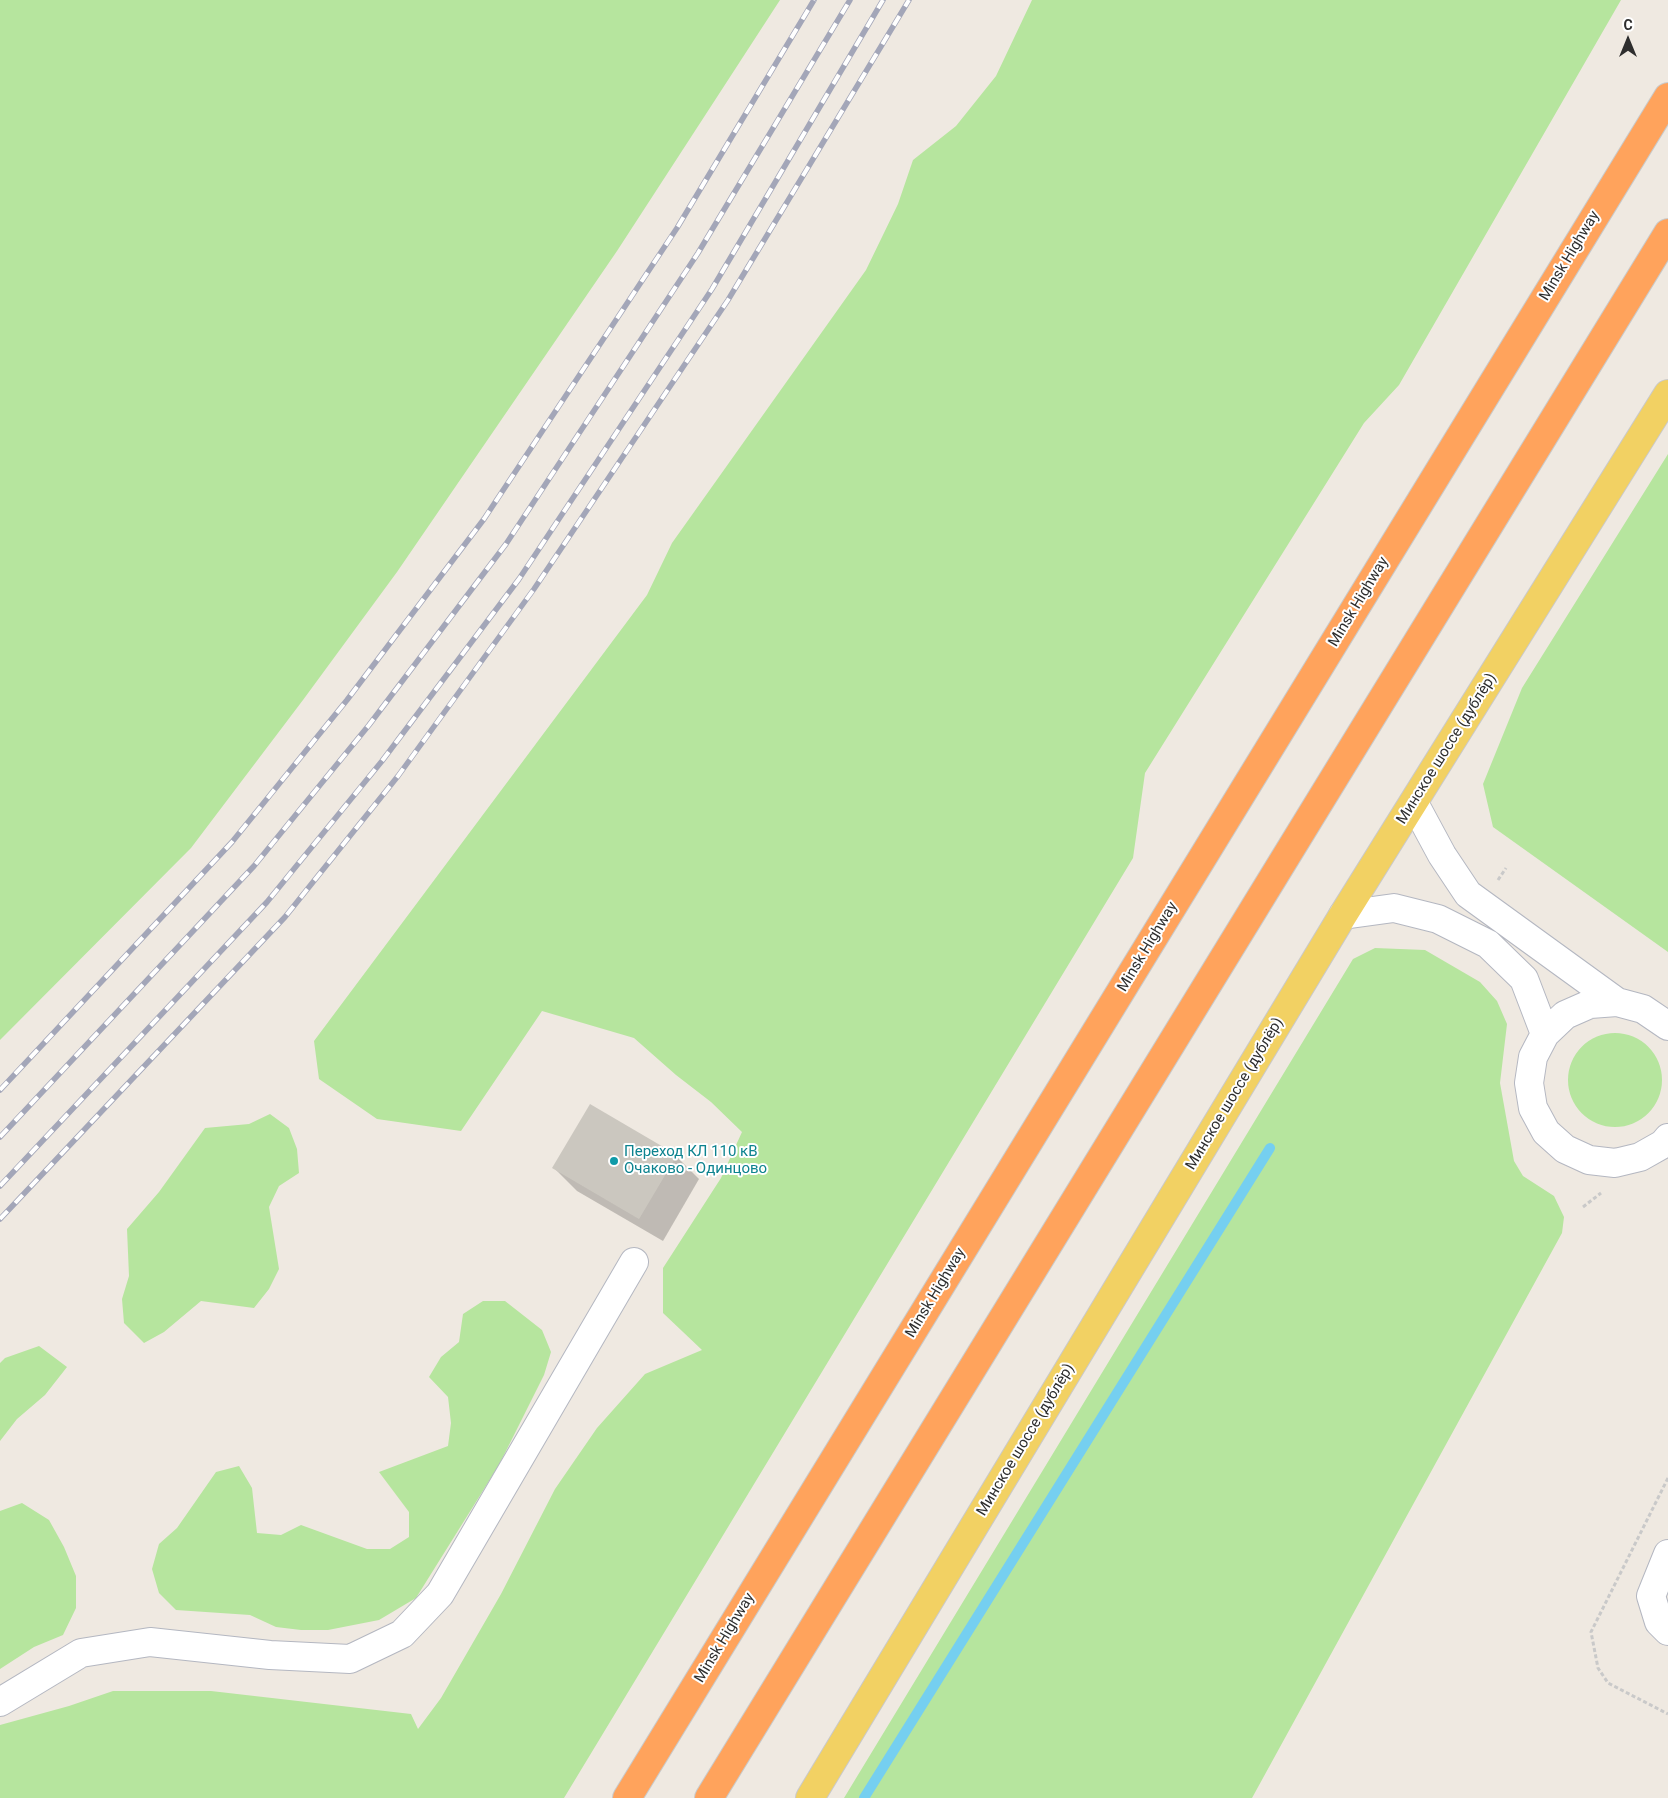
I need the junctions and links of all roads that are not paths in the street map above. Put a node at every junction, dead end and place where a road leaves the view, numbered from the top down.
1 (1668, 97) edge
2 (1668, 233) edge
3 (1668, 394) edge
4 (1414, 803) junction
5 (1342, 916) junction
6 (1617, 1002) junction
7 (1667, 1025) edge
8 (1545, 1034) junction
9 (1666, 1141) edge
10 (634, 1262) dead end
11 (1668, 1554) edge
12 (1668, 1631) edge
13 (0, 1702) edge
14 (627, 1798) edge
15 (710, 1798) edge
16 (810, 1798) edge

1 - 14 highway, Minsk Highway
2 - 15 highway
3 - 4 main road, Минское шоссе (дублёр)
4 - 5 main road, Минское шоссе (дублёр)
4 - 6 lane
5 - 8 lane
5 - 16 main road, Минское шоссе (дублёр)
6 - 7 lane
6 - 8 lane
8 - 9 lane
10 - 13 lane
11 - 12 lane

